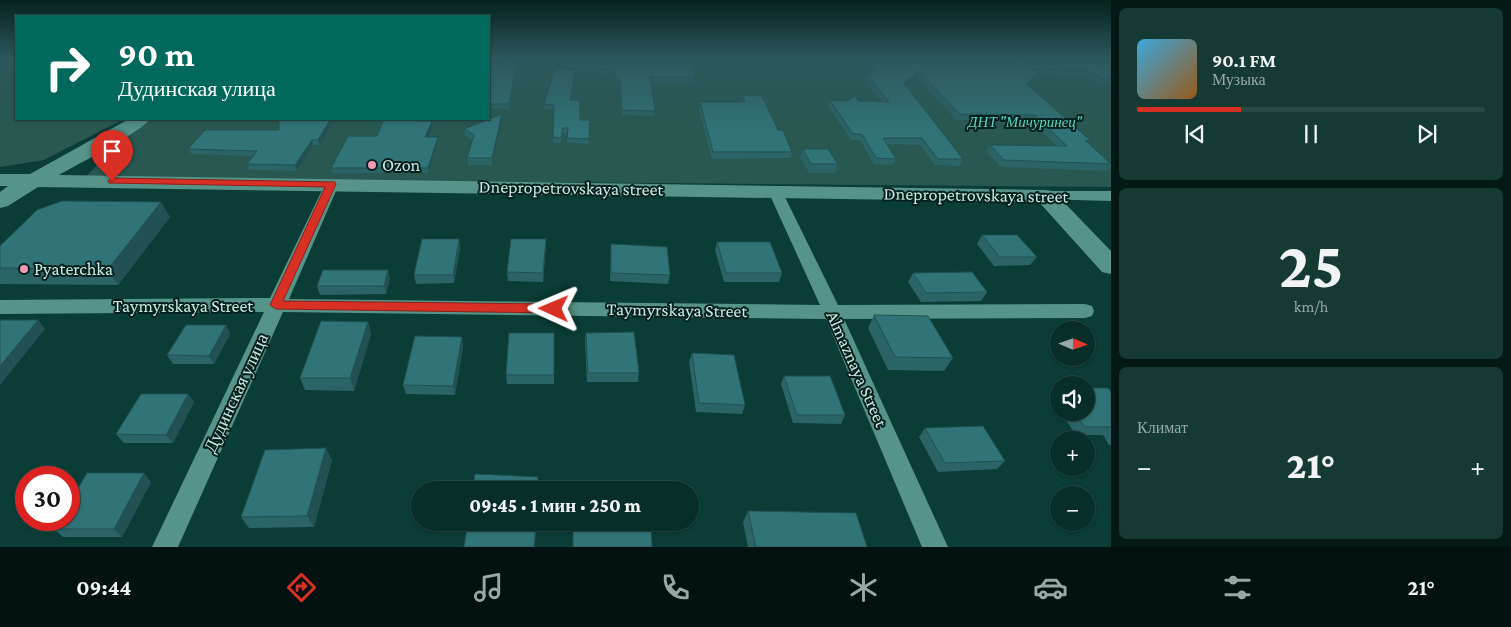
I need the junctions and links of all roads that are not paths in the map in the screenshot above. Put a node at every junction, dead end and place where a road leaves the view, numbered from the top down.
1 (139, 120) edge
2 (0, 180) edge
3 (32, 180) junction
4 (332, 184) junction
5 (776, 191) junction
6 (1044, 196) junction
7 (1111, 196) edge
8 (0, 201) edge
9 (1111, 266) edge
10 (276, 305) junction
11 (0, 307) edge
12 (1085, 311) dead end
13 (832, 312) junction
14 (165, 547) edge
15 (935, 547) edge

1 - 3 street
2 - 3 street, Dnepropetrovskaya street
3 - 4 street, Dnepropetrovskaya street
3 - 8 street
4 - 5 street, Dnepropetrovskaya street
4 - 10 street, Дудинская улица
5 - 6 street, Dnepropetrovskaya street
5 - 13 street, Almaznaya Street
6 - 7 street, Dnepropetrovskaya street
6 - 9 street
10 - 11 street, Taymyrskaya Street
10 - 13 street, Taymyrskaya Street
10 - 14 street, Дудинская улица
12 - 13 street, Taymyrskaya Street
13 - 15 street, Almaznaya Street

